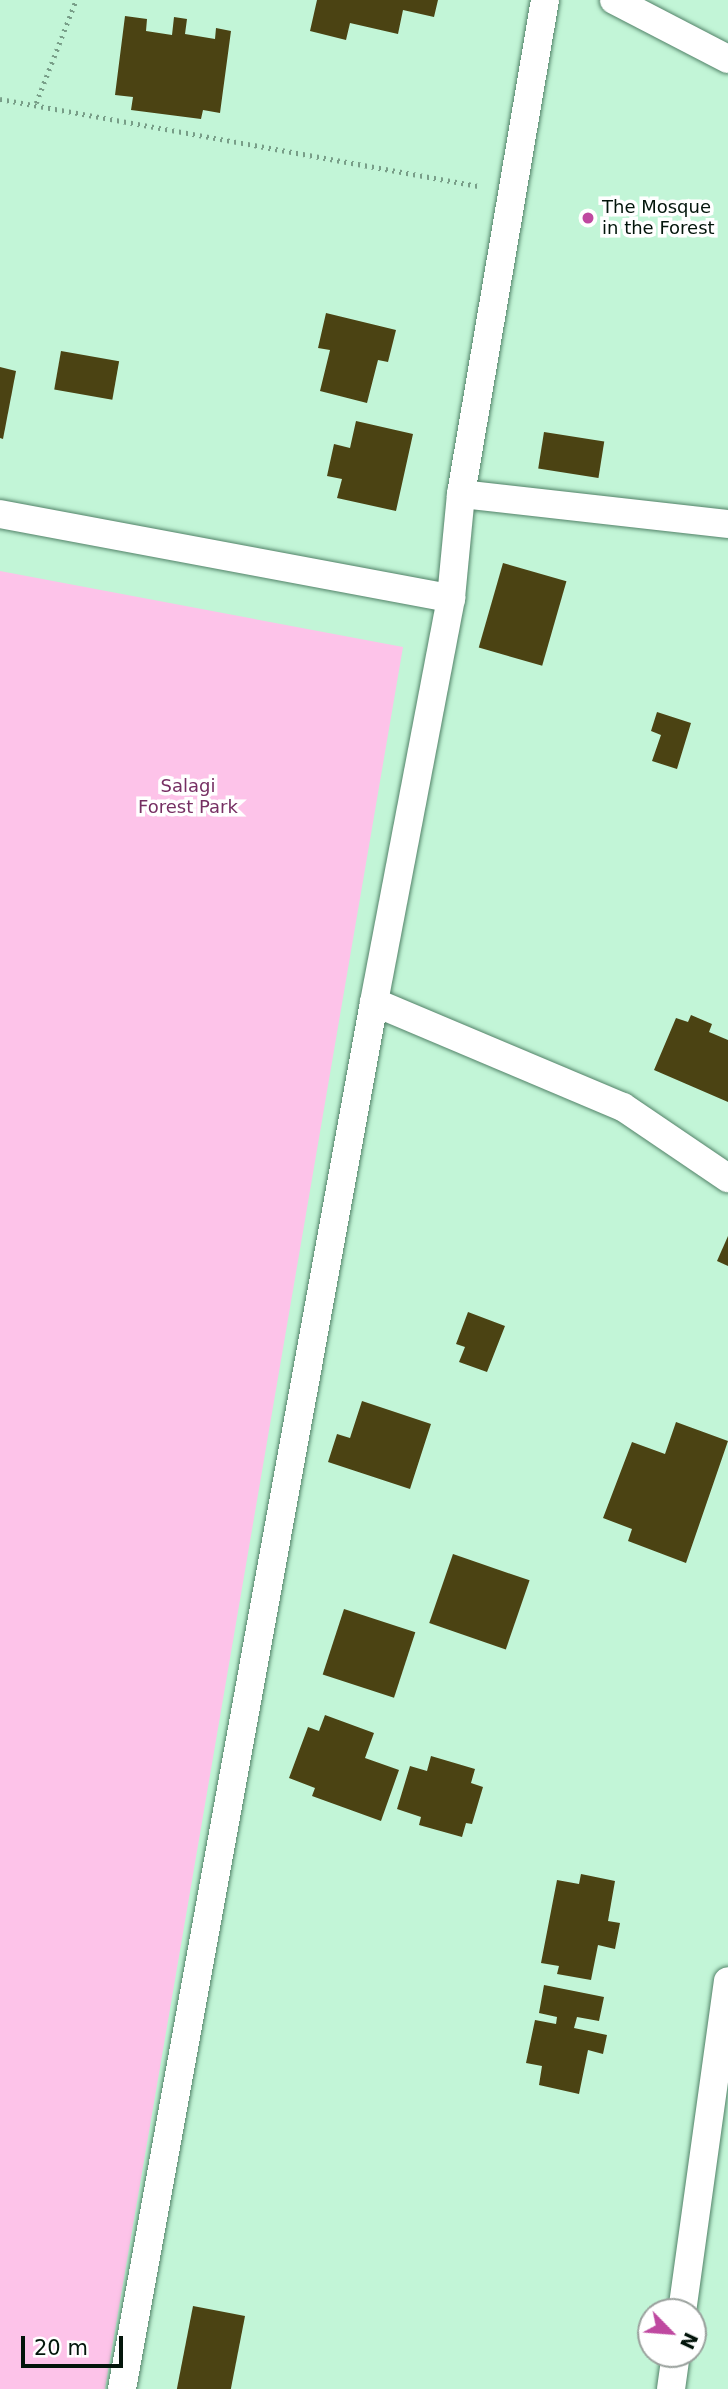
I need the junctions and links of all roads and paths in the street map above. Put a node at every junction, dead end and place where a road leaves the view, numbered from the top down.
1 (76, 0) edge
2 (545, 0) edge
3 (614, 0) edge
4 (728, 59) edge
5 (0, 99) edge
6 (36, 103) junction
7 (514, 192) junction
8 (461, 494) junction
9 (0, 514) edge
10 (728, 524) edge
11 (451, 598) junction
12 (374, 1002) junction
13 (728, 1178) edge
14 (728, 1981) edge
15 (684, 2298) edge
16 (674, 2368) edge
17 (122, 2389) edge
18 (671, 2389) edge

1 - 6 path
2 - 7 street
3 - 4 street
5 - 6 path
6 - 7 path
7 - 8 street
8 - 10 street
8 - 11 street
9 - 11 street
11 - 12 street
12 - 13 street
12 - 17 street
14 - 15 street
16 - 18 street

